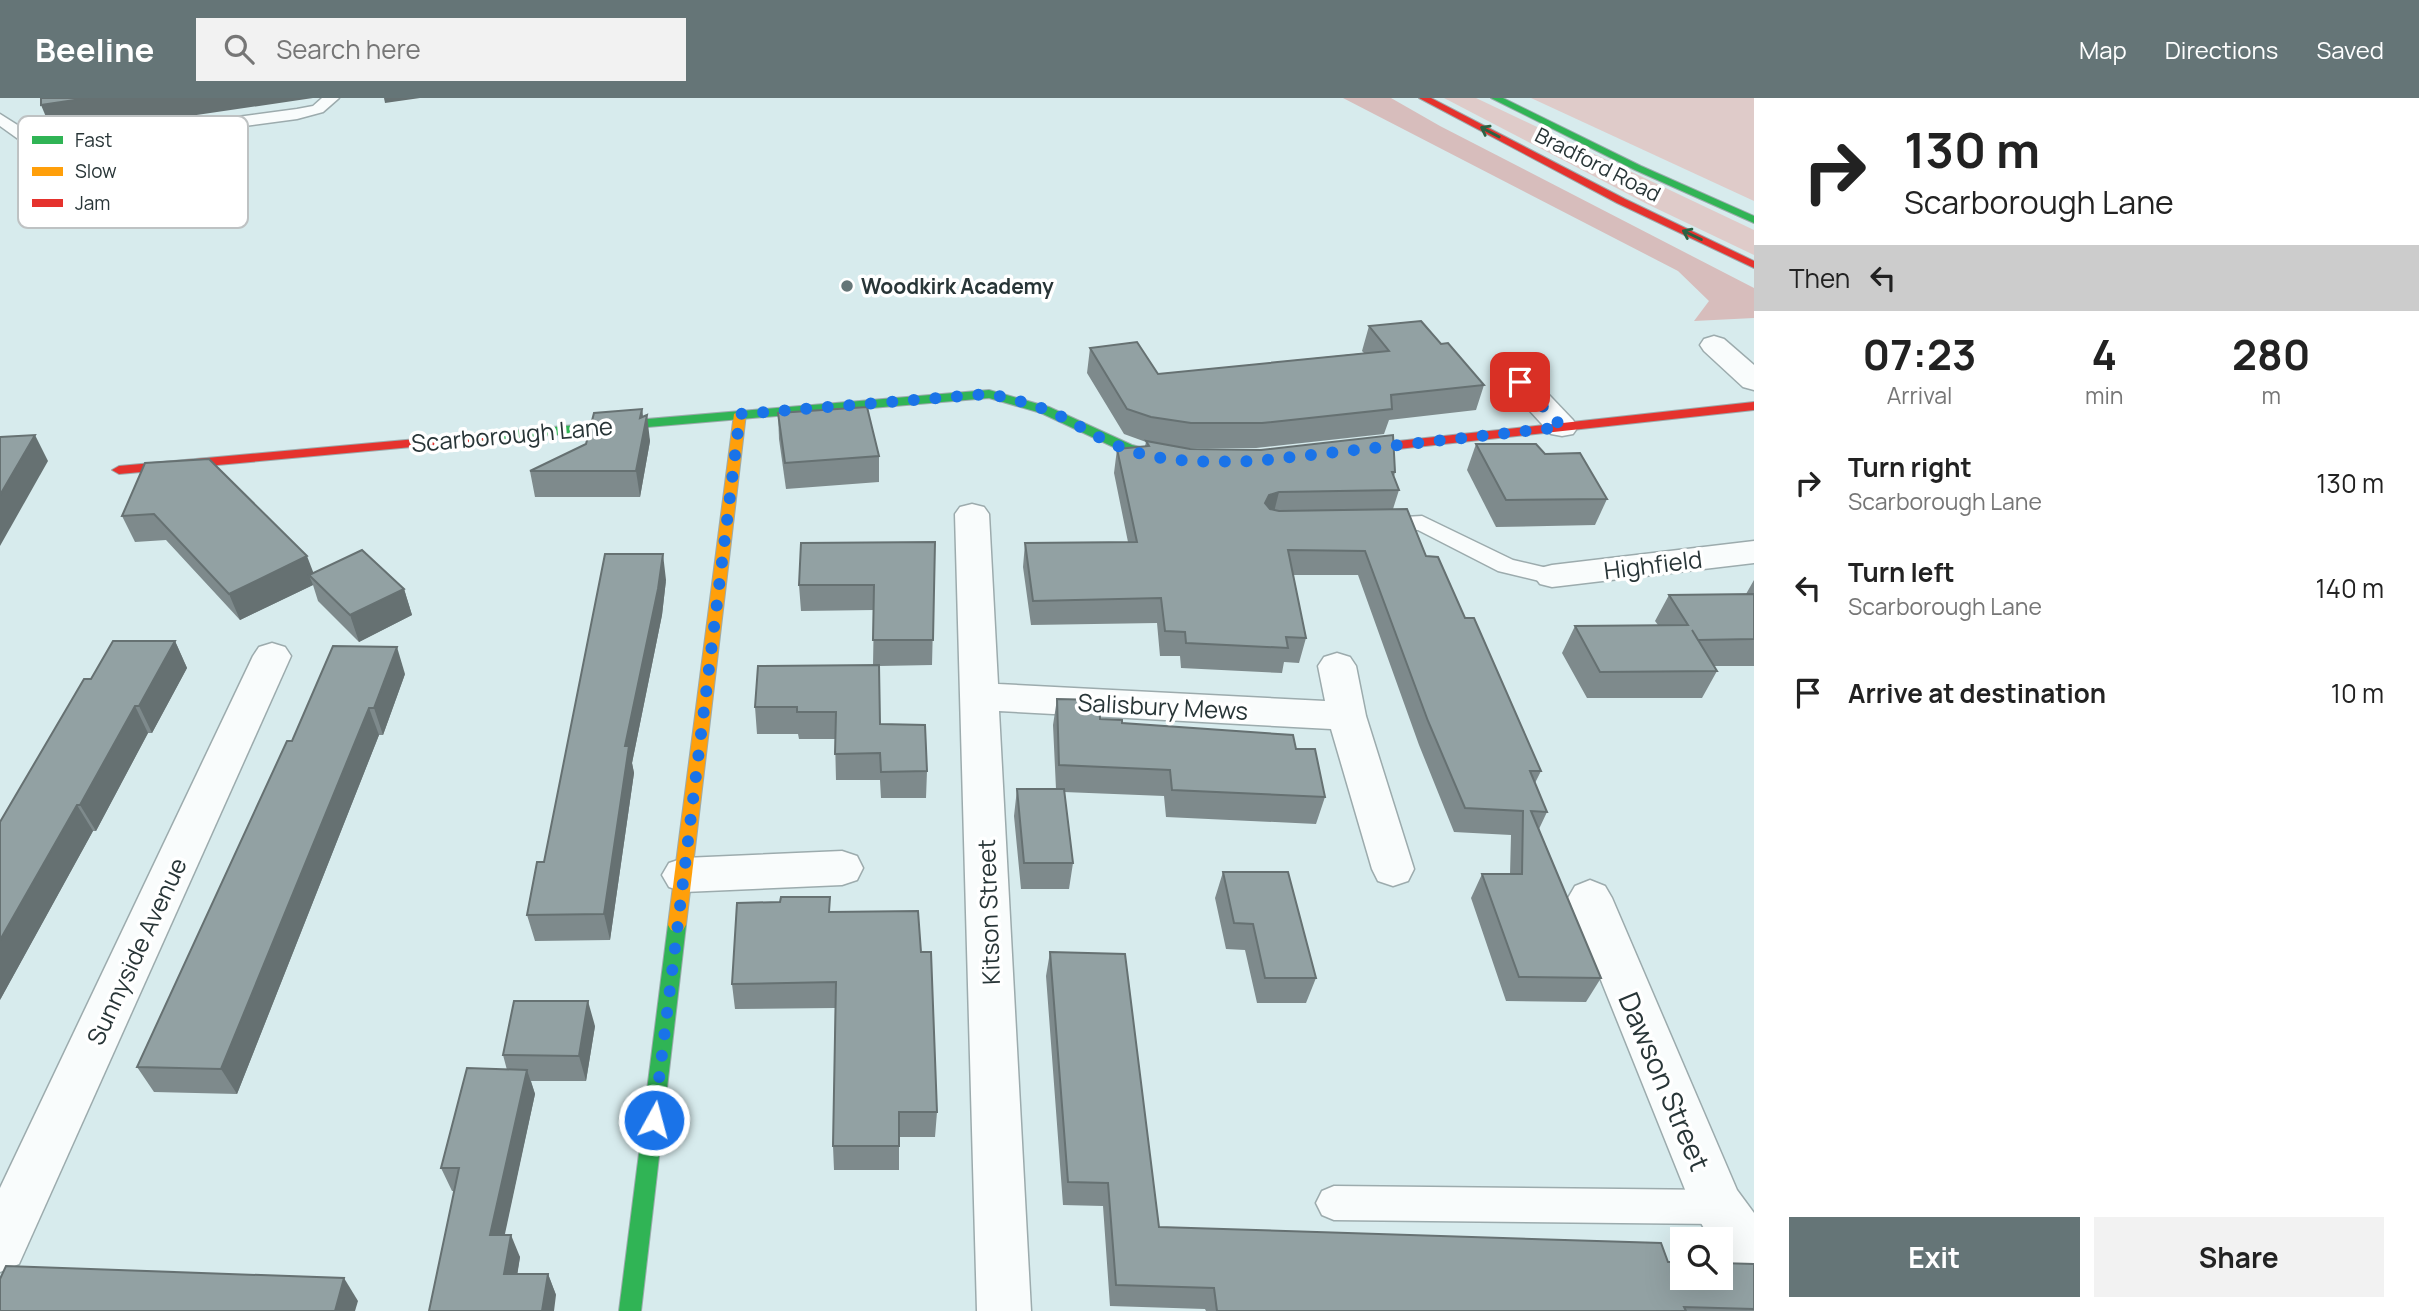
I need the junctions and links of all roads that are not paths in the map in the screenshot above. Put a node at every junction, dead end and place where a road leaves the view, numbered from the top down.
1 (331, 98) edge
2 (1424, 98) edge
3 (1496, 98) edge
4 (0, 119) edge
5 (248, 121) edge
6 (18, 132) edge
7 (1754, 220) edge
8 (1754, 265) edge
9 (1714, 345) dead end
10 (1520, 382) dead end
11 (1754, 382) edge
12 (1754, 406) edge
13 (740, 414) junction
14 (1562, 427) junction
15 (1322, 454) edge
16 (1193, 461) edge
17 (119, 470) dead end
18 (972, 514) dead end
19 (1354, 524) edge
20 (1754, 552) edge
21 (1552, 576) joint
22 (272, 656) dead end
23 (1337, 666) dead end
24 (979, 696) junction
25 (1347, 716) junction
26 (842, 868) dead end
27 (1393, 869) dead end
28 (684, 875) junction
29 (1590, 898) dead end
30 (1334, 1203) dead end
31 (1718, 1207) junction
32 (0, 1246) edge
33 (1754, 1257) edge
34 (630, 1311) edge
35 (1004, 1311) edge

1 - 5 lane
8 -> 2 street, Bradford Road
3 - 7 street, Bradford Road
4 - 6 lane
9 - 11 street
10 - 14 street
12 - 14 street
13 - 16 street, Scarborough Lane
13 - 17 street, Scarborough Lane
13 - 28 street
14 - 15 street
18 - 24 street, Kitson Street
19 - 21 lane
20 - 21 street, Highfield
22 - 32 street, Sunnyside Avenue
23 - 25 street
24 - 25 street, Salisbury Mews
24 - 35 street, Kitson Street
25 - 27 street
26 - 28 street
28 - 34 street
29 - 31 street, Dawson Street
30 - 31 lane
31 - 33 street, Dawson Street

